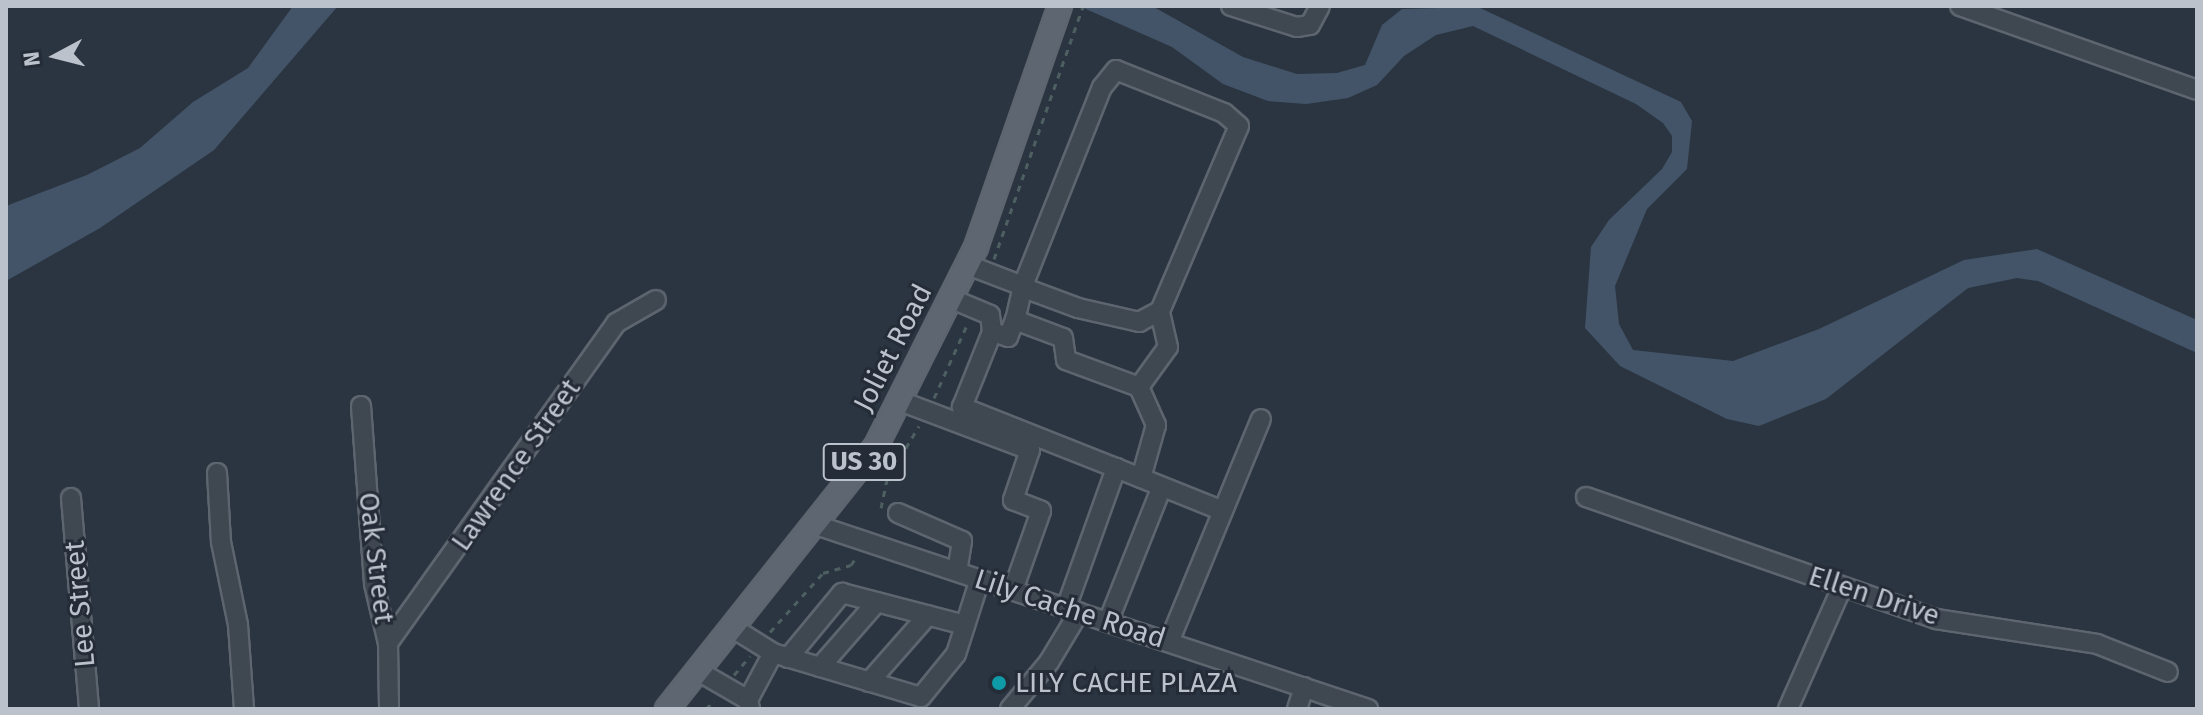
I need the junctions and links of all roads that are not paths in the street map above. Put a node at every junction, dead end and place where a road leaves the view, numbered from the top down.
1 (1060, 6) edge
2 (1231, 6) edge
3 (1320, 6) edge
4 (1960, 6) edge
5 (2197, 90) edge
6 (968, 265) junction
7 (1023, 286) junction
8 (952, 299) junction
9 (656, 300) dead end
10 (1160, 311) junction
11 (1015, 320) junction
12 (992, 332) junction
13 (1139, 387) junction
14 (900, 401) junction
15 (361, 406) dead end
16 (1261, 419) dead end
17 (1116, 468) junction
18 (217, 473) dead end
19 (1141, 478) junction
20 (1161, 489) junction
21 (1586, 497) dead end
22 (71, 498) dead end
23 (1223, 511) junction
24 (898, 513) dead end
25 (816, 525) junction
26 (957, 571) junction
27 (980, 579) junction
28 (1842, 587) junction
29 (1013, 590) junction
30 (877, 602) junction
31 (1072, 610) junction
32 (928, 615) junction
33 (1108, 622) junction
34 (965, 625) junction
35 (733, 628) junction
36 (1169, 642) junction
37 (388, 643) junction
38 (774, 652) junction
39 (820, 667) junction
40 (698, 671) junction
41 (2168, 672) dead end
42 (869, 682) junction
43 (1304, 687) junction
44 (749, 704) edge
45 (89, 709) edge
46 (244, 709) edge
47 (389, 709) edge
48 (667, 709) edge
49 (1010, 709) edge
50 (1297, 709) edge
51 (1368, 709) edge
52 (1788, 709) edge

1 - 6 main road, Joliet Road / US 30
2 - 3 street
4 - 5 street
6 - 7 street
6 - 8 main road, Joliet Road / US 30
7 - 10 street
7 - 10 street
7 - 11 street
8 - 12 street
8 - 14 main road, Joliet Road / US 30
9 - 37 street, Lawrence Street
10 - 13 street
11 - 12 street
11 - 13 street
12 - 17 street
13 - 19 street
14 - 25 main road, Joliet Road / US 30
14 - 29 street
15 - 37 street, Oak Street
16 - 23 street
17 - 19 street
17 - 31 street
18 - 46 street
19 - 20 street
20 - 23 street
20 - 33 street
21 - 28 street, Ellen Drive
22 - 45 street, Lee Street
23 - 36 street
24 - 26 street
25 - 26 street, Lily Cache Road
25 - 35 main road, Joliet Road / US 30
26 - 27 street, Lily Cache Road
27 - 29 street, Lily Cache Road
27 - 34 street
28 - 41 street, Ellen Drive
28 - 52 street
29 - 31 street, Lily Cache Road
30 - 32 street
30 - 38 street
30 - 39 street
31 - 33 street, Lily Cache Road
31 - 49 street
32 - 34 street
32 - 42 street
33 - 36 street, Lily Cache Road
34 - 42 street
35 - 38 street
35 - 40 main road, Joliet Road / US 30
36 - 43 street, Lily Cache Road
37 - 47 street, Oak Street
38 - 39 street
38 - 44 street
39 - 42 street
40 - 44 street
40 - 48 main road, Joliet Road / US 30
43 - 50 street
43 - 51 street, Lily Cache Road

